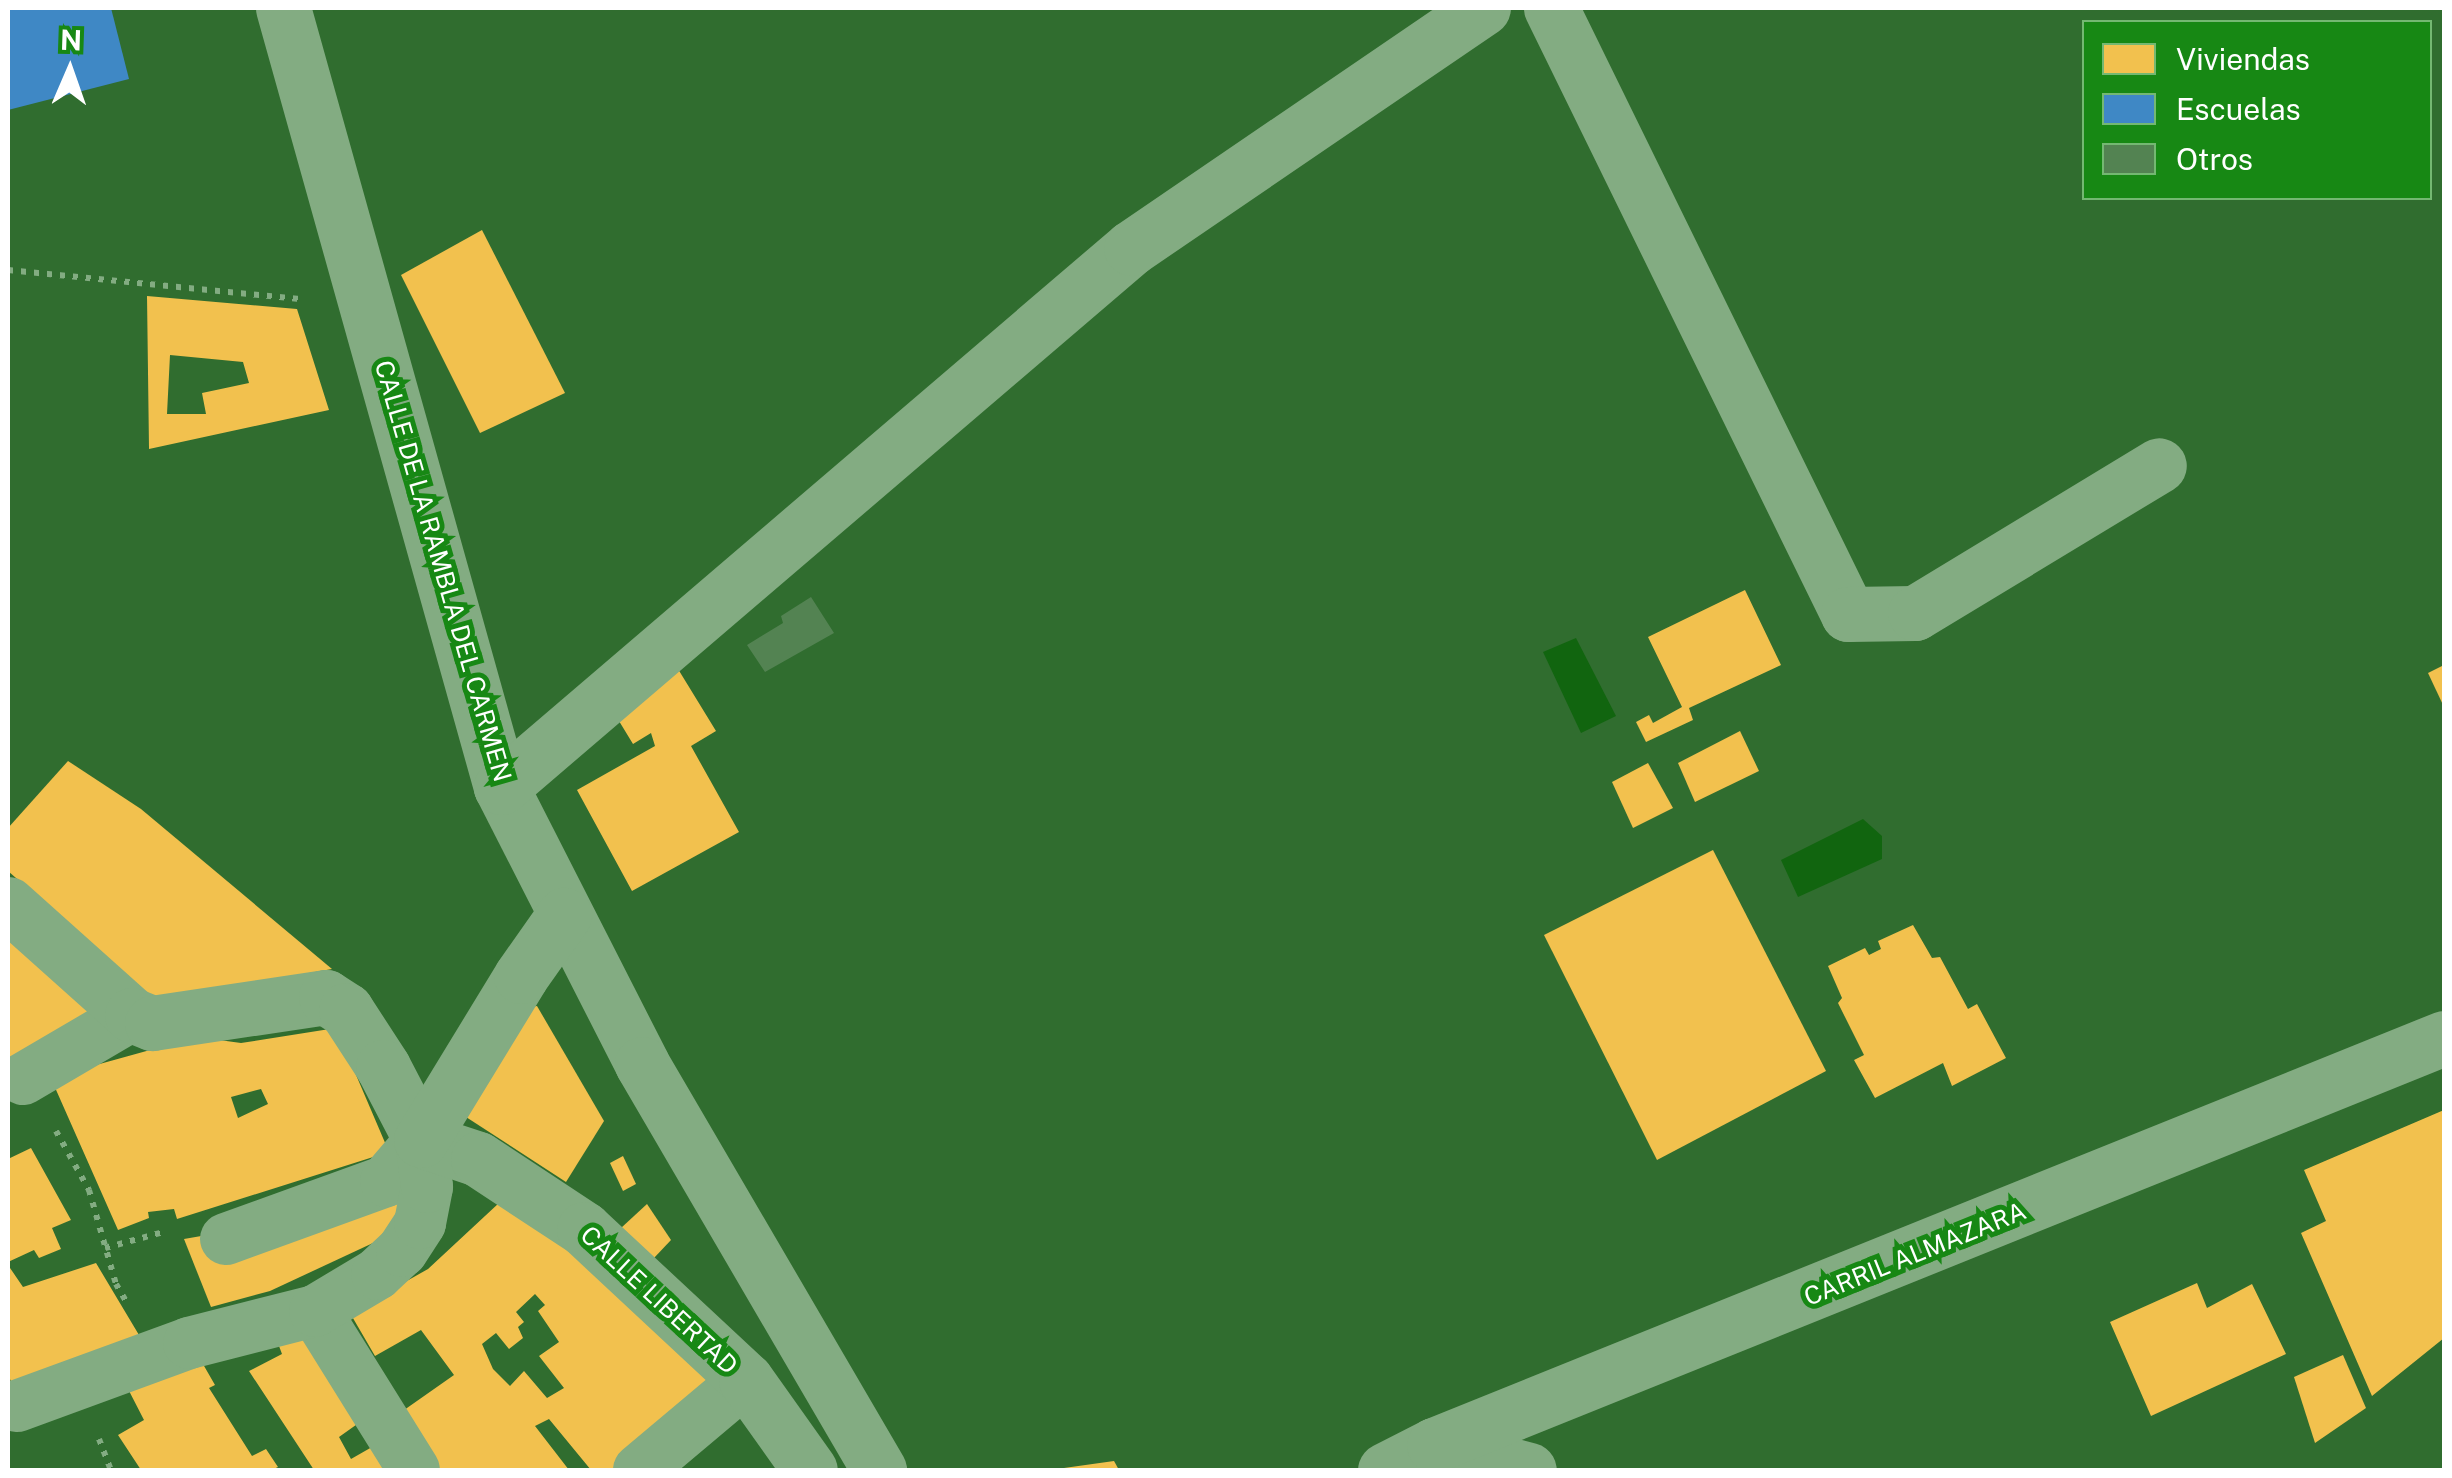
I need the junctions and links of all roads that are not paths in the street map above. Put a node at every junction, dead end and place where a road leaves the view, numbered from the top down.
1 (283, 8) edge
2 (1483, 8) edge
3 (1552, 8) edge
4 (2159, 465) dead end
5 (502, 786) junction
6 (8, 904) edge
7 (564, 915) junction
8 (132, 1015) junction
9 (2444, 1038) edge
10 (23, 1079) road end
11 (421, 1140) junction
12 (226, 1239) dead end
13 (314, 1311) junction
14 (788, 1314) junction
15 (746, 1380) junction
16 (17, 1406) dead end
17 (1434, 1445) junction
18 (414, 1470) edge
19 (638, 1470) edge
20 (810, 1470) edge
21 (879, 1470) edge
22 (1386, 1470) edge
23 (1529, 1470) edge

1 - 5 street, CALLE DE LA RAMBLA DEL CARMEN
2 - 5 street
3 - 4 street
5 - 7 street, CALLE DE LA RAMBLA DEL CARMEN
6 - 8 street
7 - 11 street
7 - 14 street, CALLE DE LA RAMBLA DEL CARMEN
8 - 10 street
8 - 11 street
9 - 17 street, CARRIL ALMAZARA
11 - 12 street
11 - 13 street
11 - 15 street, CALLE LIBERTAD
13 - 16 street
13 - 18 street
14 - 15 street
14 - 21 street, CALLE DE LA RAMBLA DEL CARMEN
15 - 19 street
15 - 20 street, CALLE LIBERTAD
17 - 22 street, CARRIL ALMAZARA
17 - 23 street

